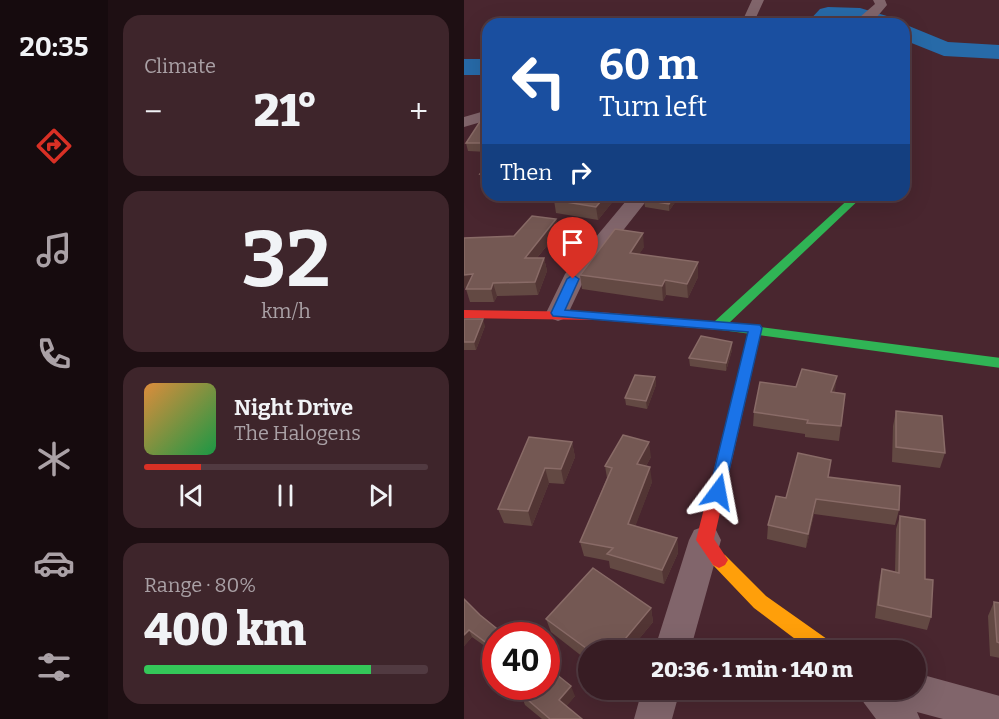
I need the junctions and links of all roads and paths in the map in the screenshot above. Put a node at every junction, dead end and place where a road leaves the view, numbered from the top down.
1 (758, 0) edge
2 (879, 0) edge
3 (750, 18) edge
4 (868, 18) edge
5 (482, 117) edge
6 (464, 122) edge
7 (636, 201) edge
8 (853, 201) edge
9 (558, 313) junction
10 (464, 314) edge
11 (720, 324) junction
12 (756, 328) junction
13 (1000, 363) edge
14 (705, 540) junction
15 (675, 640) edge
16 (812, 640) edge
17 (926, 695) edge
18 (658, 700) edge
19 (885, 700) edge
20 (1000, 716) edge
21 (653, 719) edge
22 (901, 719) edge

1 - 3 street
2 - 4 street
5 - 6 street
7 - 9 street
8 - 11 main road
9 - 10 main road
9 - 11 main road
11 - 12 main road
12 - 13 main road
12 - 14 main road
14 - 15 street
14 - 16 main road
17 - 20 street
18 - 21 street
19 - 22 street

